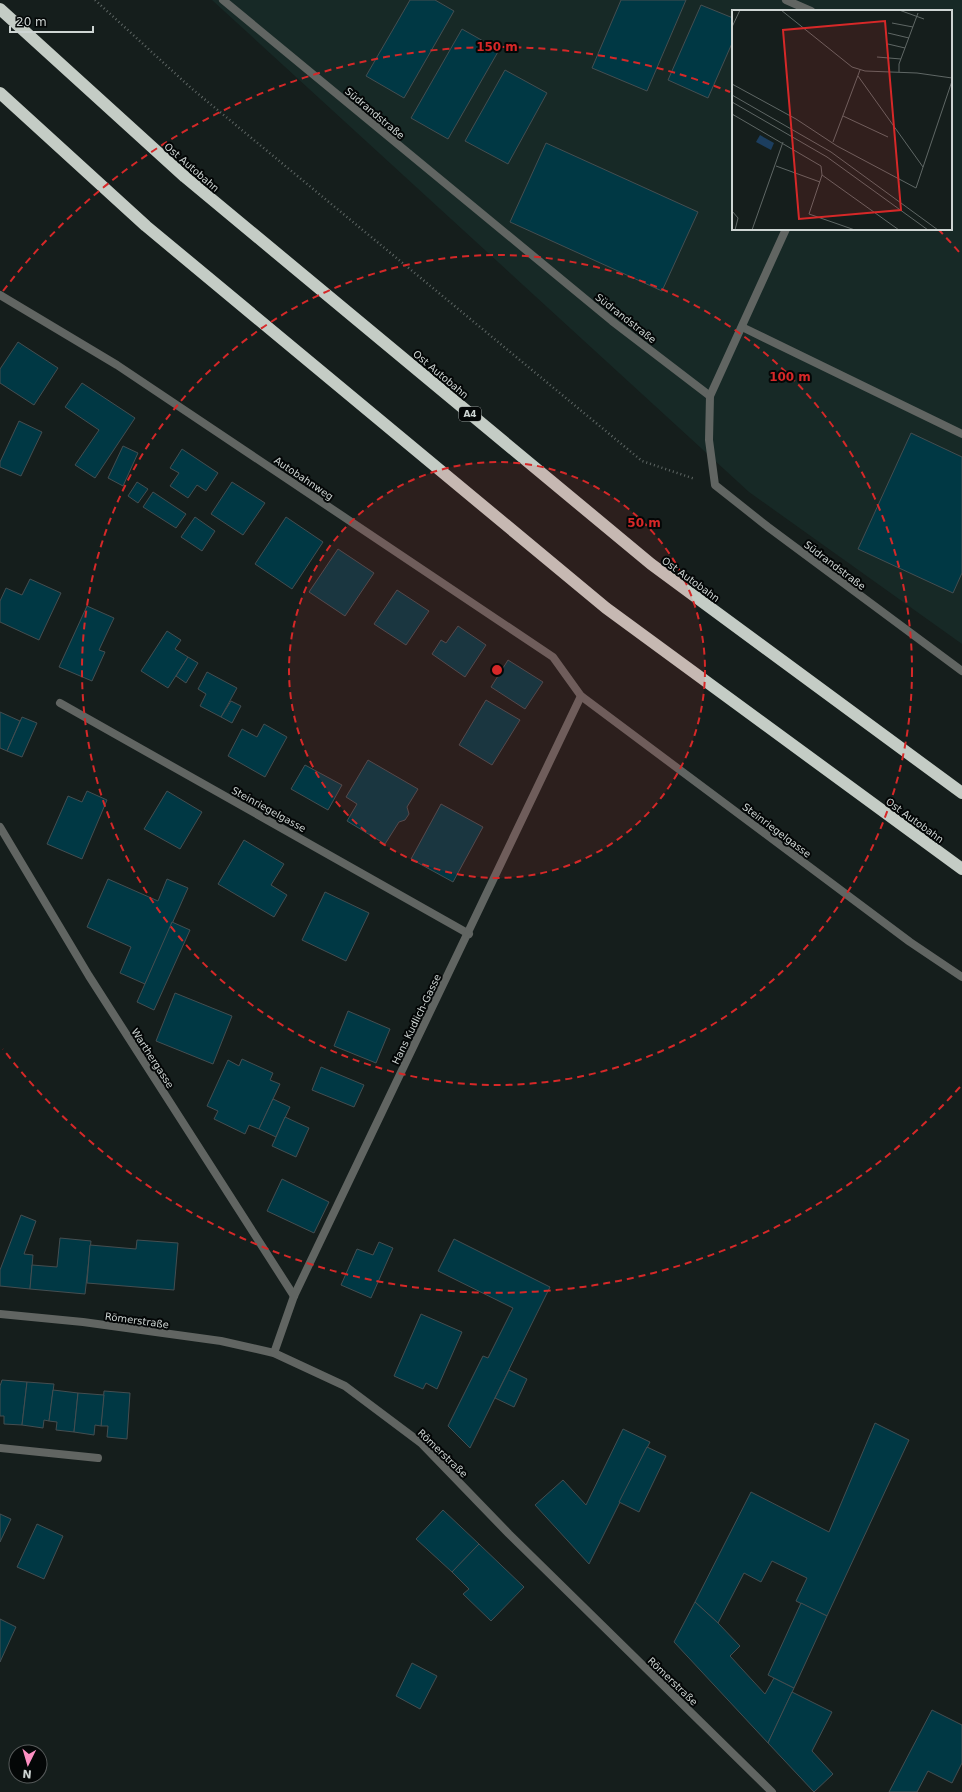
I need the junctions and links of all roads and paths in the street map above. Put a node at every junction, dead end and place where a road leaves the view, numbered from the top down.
1 (95, 0) edge
2 (223, 0) edge
3 (786, 0) edge
4 (0, 9) edge
5 (809, 10) edge
6 (0, 93) edge
7 (786, 230) edge
8 (0, 295) edge
9 (742, 327) junction
10 (710, 396) junction
11 (962, 434) edge
12 (715, 485) junction
13 (962, 671) edge
14 (581, 696) junction
15 (60, 703) dead end
16 (962, 793) edge
17 (0, 827) edge
18 (962, 869) edge
19 (469, 934) junction
20 (962, 978) edge
21 (294, 1296) junction
22 (0, 1314) edge
23 (274, 1353) junction
24 (0, 1448) edge
25 (98, 1458) dead end
26 (772, 1792) edge

1 - 12 path
2 - 10 street, Südrandstraße
3 - 5 street
4 - 16 highway, Ost Autobahn / A4
6 - 18 highway, Ost Autobahn
7 - 9 street
8 - 14 street, Autobahnweg
9 - 10 street
9 - 11 street
10 - 12 street
12 - 13 street, Südrandstraße
14 - 19 street, Hans Kudlich-Gasse
14 - 20 street, Steinriegelgasse
15 - 19 street, Steinriegelgasse
17 - 21 street, Warthergasse
19 - 21 street, Hans Kudlich-Gasse
21 - 23 street, Hans Kudlich-Gasse
22 - 23 street, Römerstraße
23 - 26 street, Römerstraße
24 - 25 street

